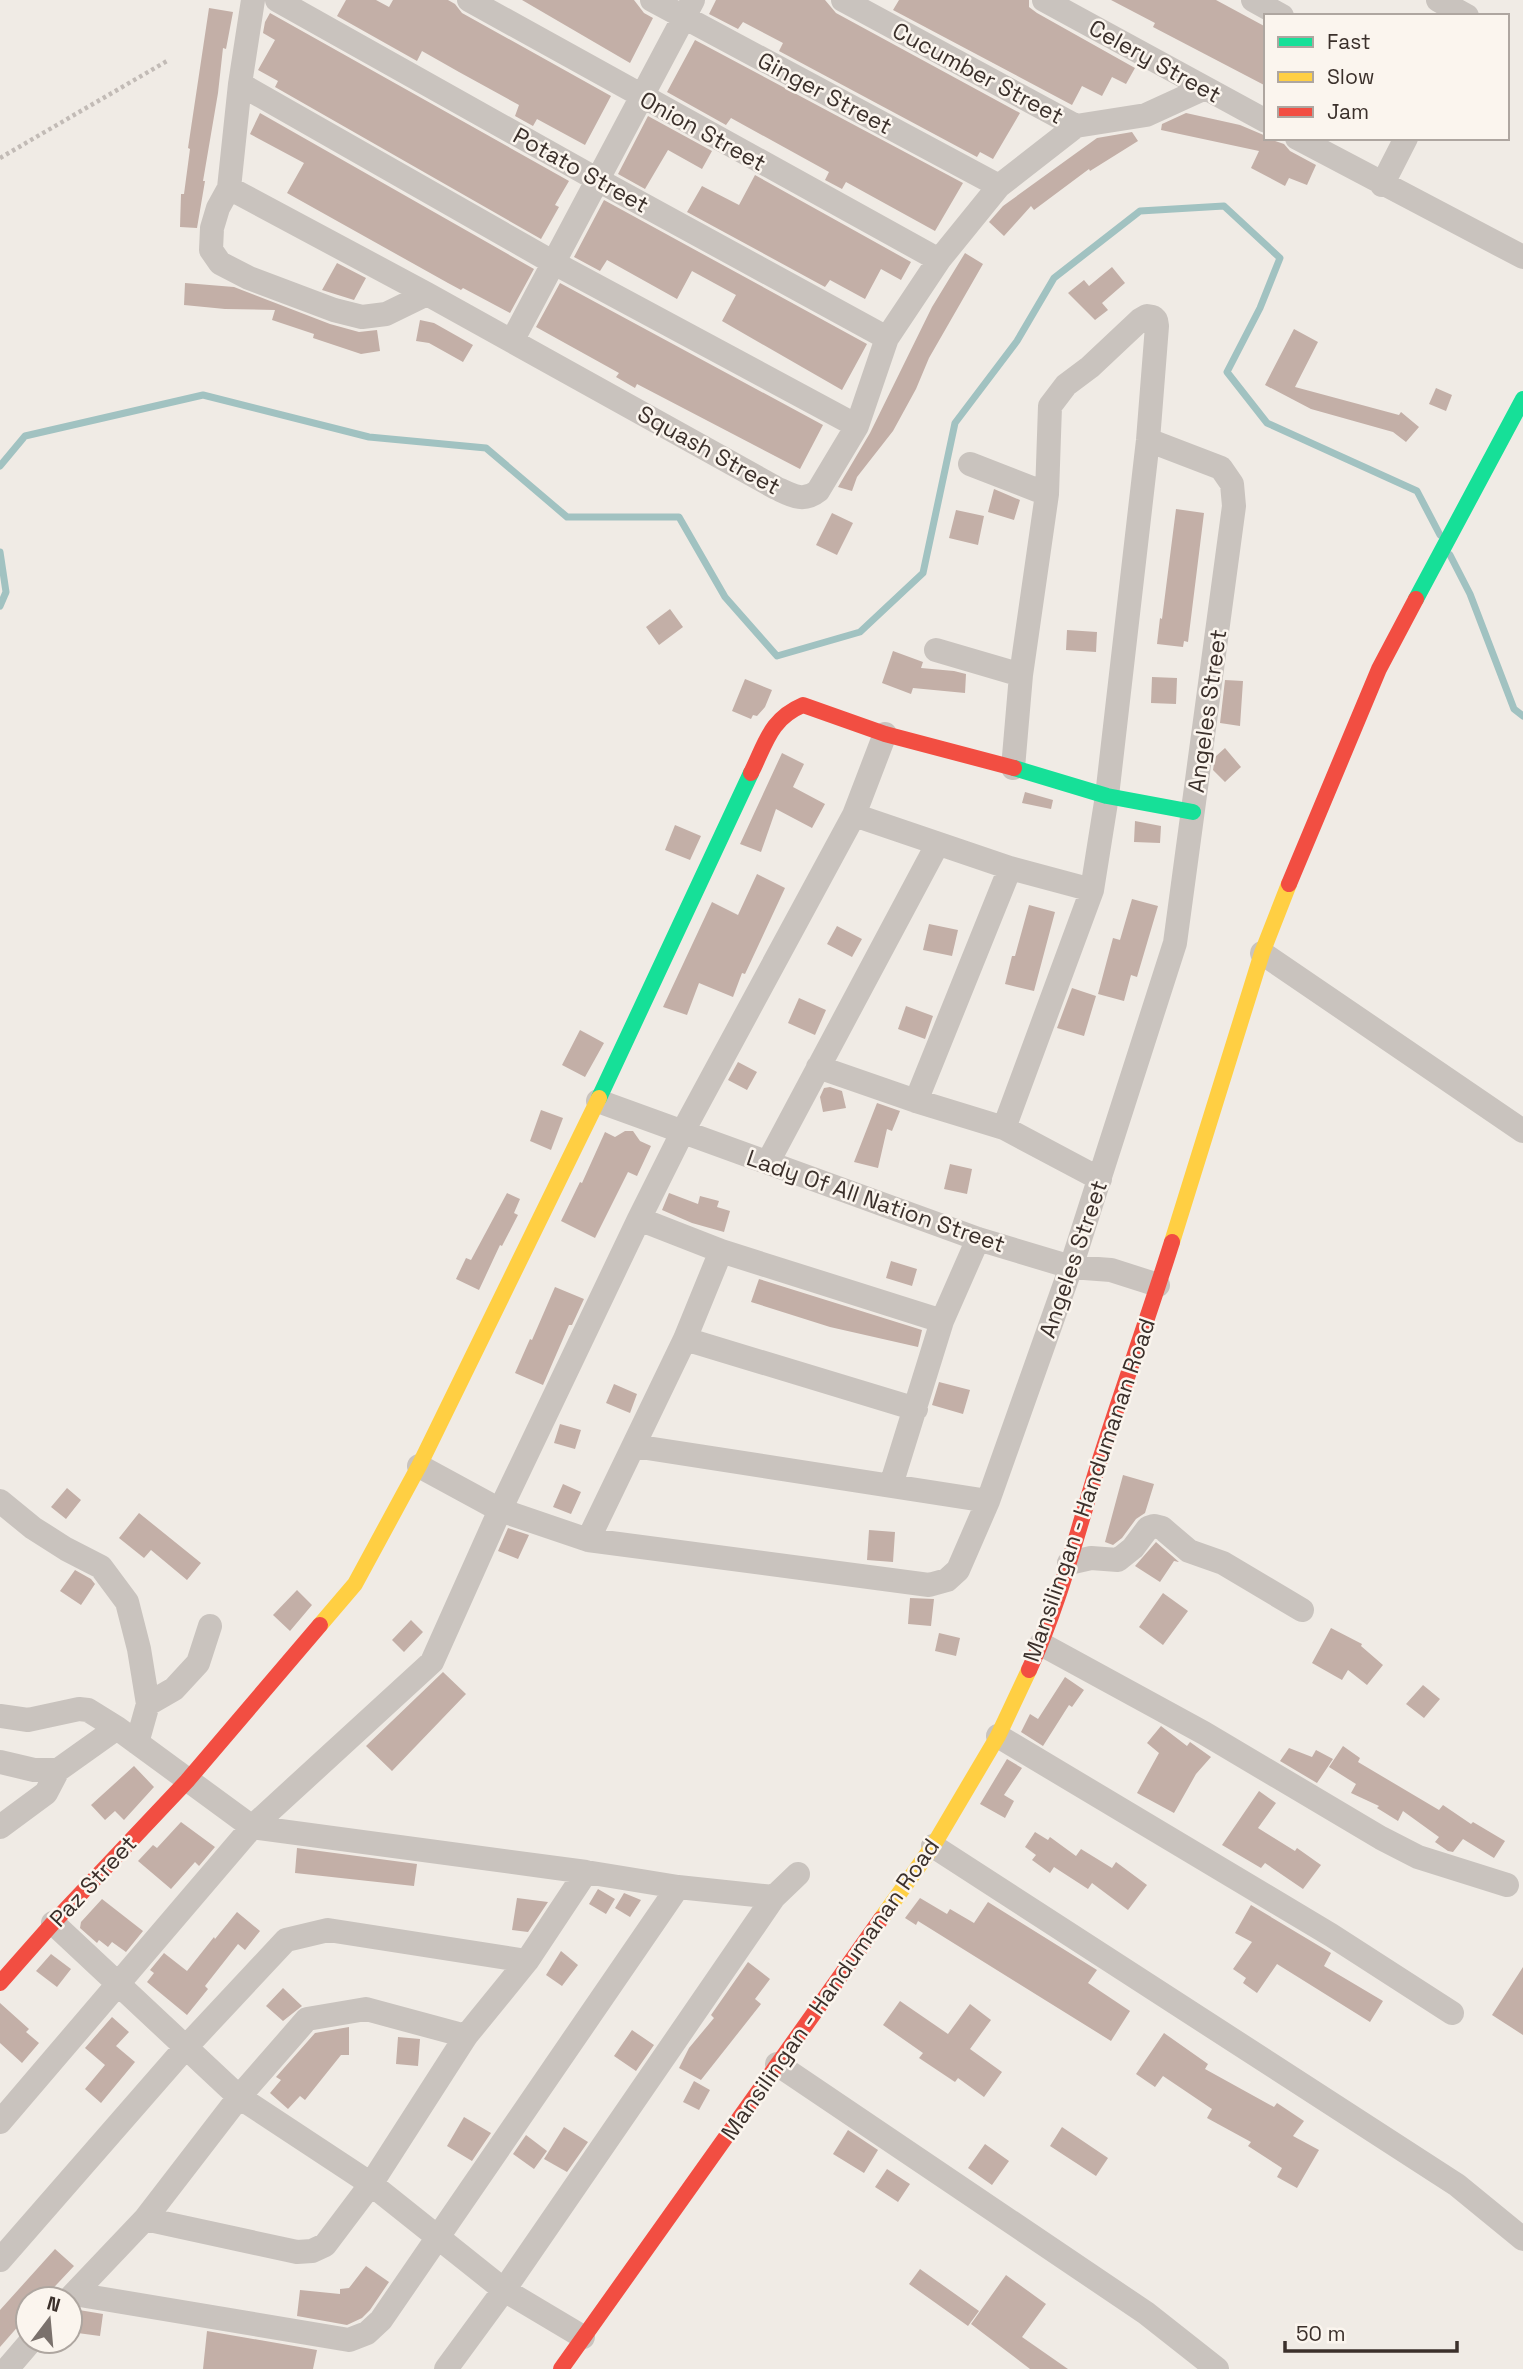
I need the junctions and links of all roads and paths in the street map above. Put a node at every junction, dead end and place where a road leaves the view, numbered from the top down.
1 (253, 0) edge
2 (276, 0) edge
3 (469, 0) edge
4 (652, 0) edge
5 (1044, 0) edge
6 (1252, 0) edge
7 (1438, 0) edge
8 (856, 3) edge
9 (689, 9) edge
10 (1278, 14) edge
11 (1463, 14) edge
12 (167, 61) dead end
13 (240, 85) junction
14 (1205, 88) junction
15 (642, 97) junction
16 (1264, 120) edge
17 (1076, 126) junction
18 (1301, 140) edge
19 (1405, 140) edge
20 (0, 158) edge
21 (598, 180) junction
22 (1382, 185) junction
23 (999, 186) junction
24 (229, 188) junction
25 (1523, 257) edge
26 (939, 260) junction
27 (554, 263) junction
28 (427, 294) junction
29 (887, 338) junction
30 (512, 341) junction
31 (1523, 399) edge
32 (857, 426) junction
33 (1148, 440) junction
34 (970, 464) dead end
35 (1047, 494) junction
36 (936, 650) dead end
37 (1021, 675) junction
38 (886, 734) junction
39 (1013, 768) junction
40 (1107, 796) junction
41 (1193, 813) junction
42 (854, 815) junction
43 (937, 845) junction
44 (1010, 867) junction
45 (1092, 890) junction
46 (1262, 953) junction
47 (818, 1067) junction
48 (598, 1101) junction
49 (916, 1101) junction
50 (1004, 1128) junction
51 (1523, 1131) edge
52 (682, 1133) junction
53 (768, 1162) junction
54 (1100, 1179) junction
55 (639, 1220) junction
56 (978, 1238) junction
57 (721, 1251) junction
58 (1071, 1267) junction
59 (1158, 1285) junction
60 (942, 1321) junction
61 (685, 1339) junction
62 (916, 1409) junction
63 (634, 1446) junction
64 (419, 1466) junction
65 (891, 1485) junction
66 (988, 1501) junction
67 (1, 1505) edge
68 (500, 1510) junction
69 (588, 1540) junction
70 (1069, 1563) junction
71 (1302, 1610) dead end
72 (210, 1626) dead end
73 (1041, 1644) junction
74 (148, 1704) junction
75 (0, 1716) edge
76 (117, 1728) junction
77 (999, 1736) junction
78 (137, 1744) junction
79 (0, 1762) edge
80 (58, 1770) junction
81 (187, 1781) junction
82 (252, 1827) junction
83 (0, 1828) edge
84 (933, 1846) junction
85 (586, 1872) junction
86 (798, 1874) dead end
87 (1507, 1885) dead end
88 (678, 1887) junction
89 (774, 1896) junction
90 (53, 1923) junction
91 (527, 1961) junction
92 (0, 1983) edge
93 (119, 1984) junction
94 (1452, 2013) dead end
95 (466, 2036) junction
96 (186, 2047) junction
97 (777, 2064) junction
98 (239, 2097) junction
99 (0, 2122) edge
100 (370, 2184) junction
101 (145, 2219) junction
102 (437, 2237) junction
103 (1523, 2239) edge
104 (0, 2260) edge
105 (82, 2285) edge
106 (504, 2290) junction
107 (84, 2298) edge
108 (583, 2337) junction
109 (20, 2355) edge
110 (7, 2369) edge
111 (446, 2369) edge
112 (561, 2369) edge
113 (1217, 2369) edge

1 - 13 street
2 - 21 street, Potato Street
3 - 15 street, Onion Street
4 - 9 street, Ginger Street
5 - 14 street, Celery Street
6 - 10 street
7 - 11 street
8 - 17 street, Cucumber Street
9 - 15 street
9 - 23 street, Ginger Street
12 - 20 path
13 - 24 street
13 - 27 street
14 - 16 street, Celery Street
14 - 17 street, Squash Street
15 - 21 street
15 - 26 street, Onion Street
17 - 23 street, Squash Street
18 - 22 street
19 - 22 street
21 - 27 street
21 - 29 street, Potato Street
22 - 25 street
23 - 26 street, Squash Street
24 - 28 street, Squash Street
24 - 28 street
26 - 29 street, Squash Street
27 - 30 street
27 - 32 street
28 - 30 street, Squash Street
29 - 32 street, Squash Street
30 - 32 street, Squash Street
31 - 46 street, Mansilingan - Handumanan Road
33 - 35 street
33 - 40 street
33 - 41 street, Angeles Street
34 - 35 street
35 - 37 street
36 - 37 street
37 - 39 street
38 - 39 street
38 - 42 street
38 - 48 street, Paz Street
39 - 40 street
40 - 41 street
40 - 45 street
41 - 54 street, Angeles Street
42 - 43 street
42 - 52 street
43 - 44 street
43 - 47 street
44 - 45 street
44 - 49 street
45 - 50 street
46 - 51 street
46 - 59 street, Mansilingan - Handumanan Road
47 - 49 street
47 - 53 street
48 - 52 street, Lady Of All Nation Street
48 - 64 street, Paz Street
49 - 50 street
50 - 54 street
52 - 53 street, Lady Of All Nation Street
52 - 55 street
53 - 56 street, Lady Of All Nation Street
54 - 58 street, Angeles Street
55 - 57 street
55 - 68 street
56 - 58 street, Lady Of All Nation Street
56 - 60 street
57 - 60 street
57 - 61 street
58 - 59 street, Lady Of All Nation Street
58 - 66 street, Angeles Street
59 - 70 street, Mansilingan - Handumanan Road
60 - 62 street
61 - 62 street
61 - 63 street
62 - 65 street
63 - 65 street
63 - 69 street
64 - 68 street, Angeles Street
64 - 81 street, Paz Street
65 - 66 street
66 - 69 street, Angeles Street
67 - 74 street
68 - 69 street, Angeles Street
68 - 82 street
70 - 71 street
70 - 73 street, Mansilingan - Handumanan Road
72 - 74 street
73 - 77 street, Mansilingan - Handumanan Road
73 - 87 street
74 - 78 street
75 - 76 street
76 - 78 street
76 - 80 street
77 - 84 street, Mansilingan - Handumanan Road
77 - 94 street
78 - 81 street
79 - 80 street
80 - 83 street
81 - 82 street
81 - 90 street, Paz Street
82 - 85 street
82 - 93 street
84 - 97 street, Mansilingan - Handumanan Road
84 - 103 street
85 - 88 street
85 - 91 street
86 - 89 street
88 - 89 street
88 - 102 street
89 - 106 street
90 - 92 street, Paz Street
90 - 93 street
91 - 95 street
91 - 96 street
93 - 96 street
93 - 99 street
95 - 98 street
95 - 100 street
96 - 98 street
96 - 104 street
97 - 108 street, Mansilingan - Handumanan Road
97 - 113 street
98 - 100 street
98 - 101 street
100 - 101 street
100 - 102 street
101 - 105 street
102 - 106 street
102 - 107 street
106 - 108 street
106 - 111 street
108 - 112 street, Mansilingan - Handumanan Road
109 - 110 street

